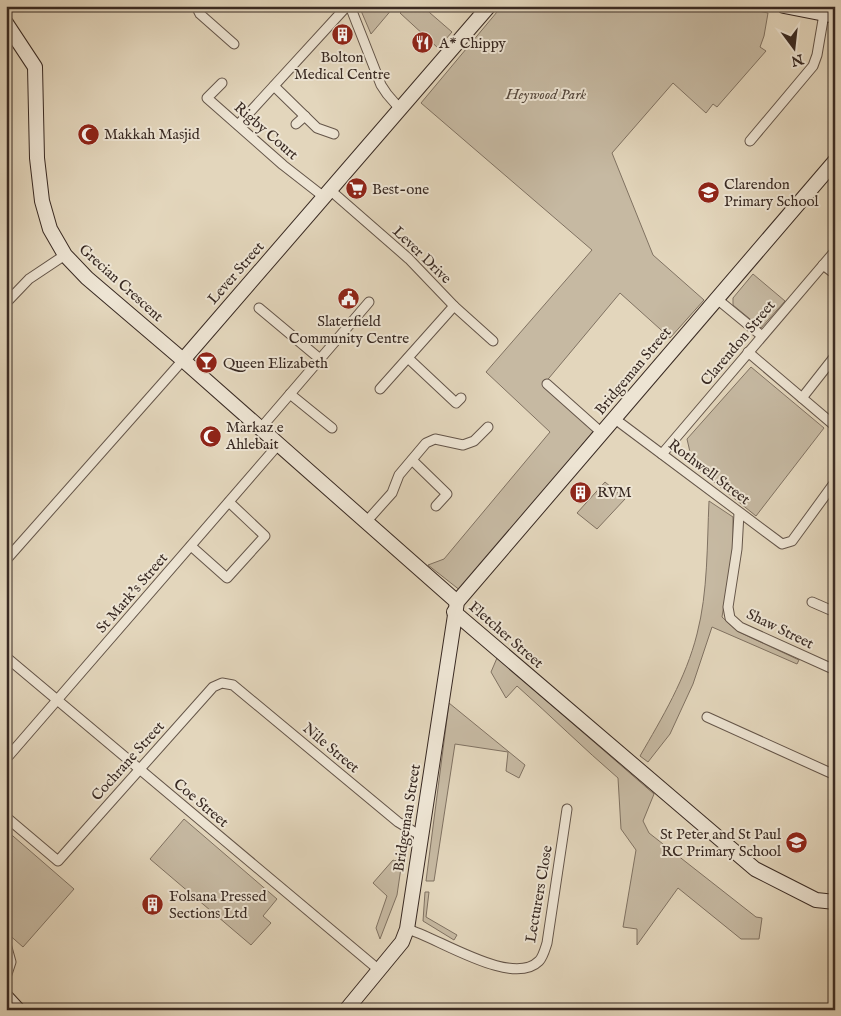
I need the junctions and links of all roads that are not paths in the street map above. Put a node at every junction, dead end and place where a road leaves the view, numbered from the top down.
1 (196, 6) edge
2 (349, 6) edge
3 (490, 6) edge
4 (784, 6) edge
5 (829, 15) edge
6 (6, 23) edge
7 (234, 44) dead end
8 (222, 83) dead end
9 (274, 86) junction
10 (400, 109) junction
11 (305, 116) junction
12 (296, 124) dead end
13 (238, 125) junction
14 (334, 134) dead end
15 (750, 141) dead end
16 (835, 161) edge
17 (327, 194) junction
18 (835, 251) edge
19 (65, 256) junction
20 (823, 265) junction
21 (835, 274) edge
22 (717, 299) junction
23 (369, 302) dead end
24 (6, 303) edge
25 (454, 306) junction
26 (259, 308) dead end
27 (762, 336) junction
28 (493, 342) dead end
29 (748, 352) junction
30 (835, 356) edge
31 (408, 358) junction
32 (183, 360) junction
33 (320, 360) junction
34 (547, 384) dead end
35 (380, 389) dead end
36 (290, 394) junction
37 (461, 398) dead end
38 (802, 398) junction
39 (614, 419) junction
40 (835, 426) edge
41 (488, 427) dead end
42 (260, 428) junction
43 (332, 428) dead end
44 (602, 433) junction
45 (278, 444) junction
46 (662, 454) junction
47 (412, 460) junction
48 (835, 482) edge
49 (229, 502) junction
50 (436, 506) dead end
51 (739, 513) junction
52 (366, 522) junction
53 (191, 546) junction
54 (6, 560) edge
55 (812, 602) dead end
56 (456, 607) junction
57 (835, 612) edge
58 (6, 657) edge
59 (835, 670) edge
60 (222, 683) joint
61 (58, 700) junction
62 (707, 717) dead end
63 (6, 759) edge
64 (139, 768) junction
65 (835, 775) edge
66 (566, 809) dead end
67 (6, 818) edge
68 (421, 836) junction
69 (835, 902) edge
70 (407, 929) junction
71 (6, 944) edge
72 (8, 957) edge
73 (378, 970) junction
74 (6, 977) edge
75 (6, 997) edge
76 (18, 1010) edge
77 (346, 1010) edge

1 - 7 street
2 - 9 street
2 - 10 street
3 - 10 street, Lever Street
4 - 5 street
5 - 15 street
6 - 19 street, Grecian Crescent
8 - 13 street, Rigby Court
9 - 11 street
9 - 13 street
10 - 17 street, Lever Street
11 - 12 street
11 - 14 street
13 - 17 street, Rigby Court
16 - 22 street, Bridgeman Street
17 - 25 street, Lever Drive
17 - 32 street, Lever Street
18 - 20 street, Clarendon Street
19 - 24 street
19 - 32 street, Grecian Crescent
20 - 21 street
20 - 27 street, Clarendon Street
22 - 27 street
22 - 39 street, Bridgeman Street
23 - 33 street
25 - 28 street, Lever Drive
25 - 31 street
26 - 33 street
27 - 29 street, Clarendon Street
29 - 38 street
29 - 46 street, Clarendon Street
30 - 38 street
31 - 35 street
31 - 37 street
32 - 42 street, Fletcher Street
32 - 54 street, Lever Street
33 - 36 street
34 - 44 street
36 - 42 street
36 - 43 street
38 - 40 street
39 - 44 street, Bridgeman Street
39 - 46 street, Rothwell Street
41 - 47 street
42 - 45 street, Fletcher Street
44 - 56 street, Bridgeman Street
45 - 49 street, St Mark's Street
45 - 52 street, Fletcher Street
46 - 51 street, Rothwell Street
47 - 50 street
47 - 52 street
48 - 51 street, Rothwell Street
49 - 53 street, St Mark's Street
49 - 53 street
51 - 59 street, Shaw Street
52 - 56 street, Fletcher Street
53 - 61 street, St Mark's Street
55 - 57 street
56 - 68 street, Bridgeman Street
56 - 69 street, Fletcher Street
58 - 61 street, Coe Street
60 - 64 street, Cochrane Street
60 - 68 street, Nile Street
61 - 63 street, St Mark's Street
61 - 64 street, Coe Street
62 - 65 street
64 - 67 street, Cochrane Street
64 - 73 street, Coe Street
66 - 70 street, Lecturers Close
68 - 70 street, Bridgeman Street
70 - 73 street, Bridgeman Street
71 - 72 street
72 - 74 street
73 - 77 street, Bridgeman Street
75 - 76 street

